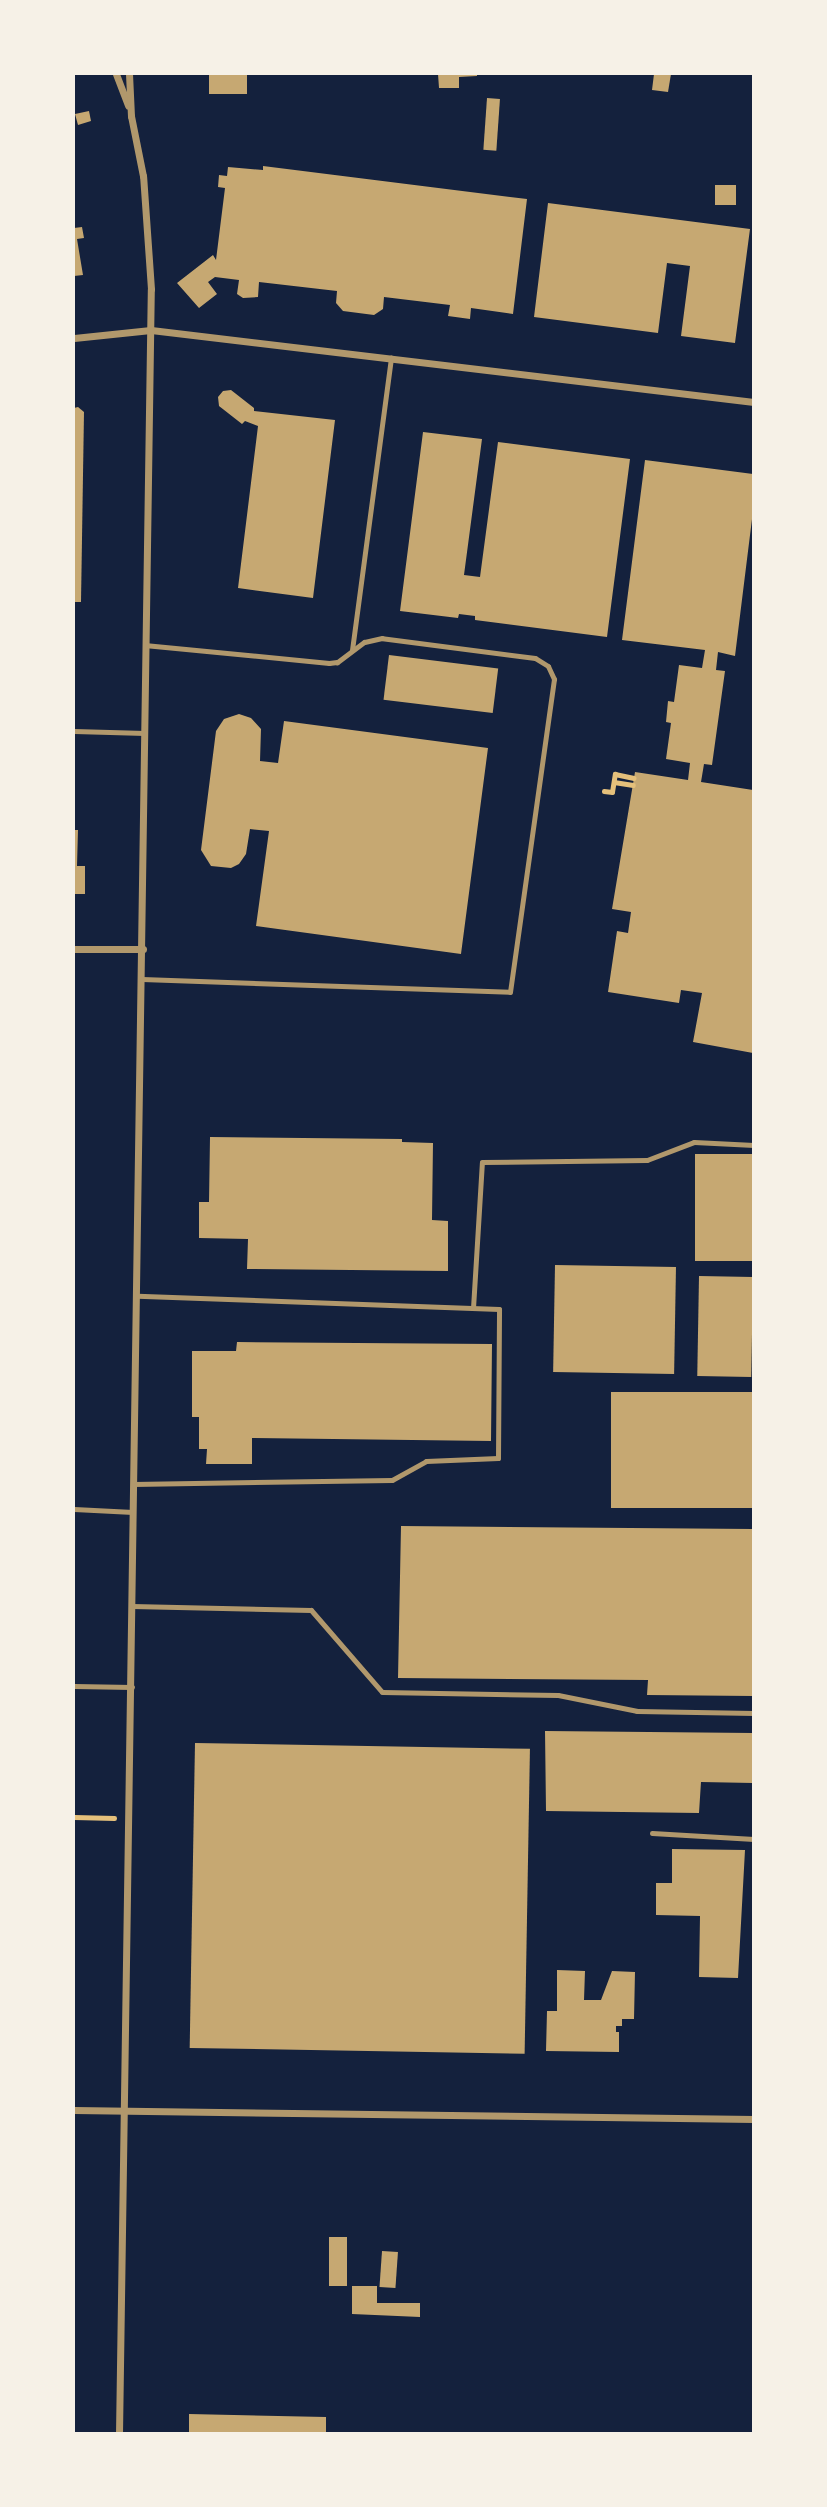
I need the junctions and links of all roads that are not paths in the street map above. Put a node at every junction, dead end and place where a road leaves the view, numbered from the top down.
1 (116, 74) edge
2 (129, 74) edge
3 (131, 116) junction
4 (151, 330) junction
5 (74, 338) edge
6 (391, 358) junction
7 (754, 402) edge
8 (147, 645) junction
9 (352, 650) junction
10 (74, 731) edge
11 (145, 733) junction
12 (74, 948) edge
13 (143, 949) junction
14 (142, 979) junction
15 (754, 1145) edge
16 (137, 1296) junction
17 (473, 1308) junction
18 (133, 1483) junction
19 (74, 1509) edge
20 (133, 1512) junction
21 (132, 1606) junction
22 (74, 1686) edge
23 (132, 1687) junction
24 (754, 1713) edge
25 (652, 1833) dead end
26 (754, 1839) edge
27 (74, 2110) edge
28 (122, 2111) junction
29 (754, 2119) edge
30 (119, 2434) edge

1 - 3 street
2 - 3 street
3 - 4 street
4 - 5 street
4 - 6 street
4 - 8 street
6 - 7 street
6 - 9 lane
8 - 9 lane
8 - 11 street
9 - 14 lane
10 - 11 lane
11 - 13 street
12 - 13 street
13 - 14 street
14 - 16 street
15 - 17 lane
16 - 17 lane
16 - 18 street
17 - 18 lane
18 - 20 street
19 - 20 lane
20 - 21 street
21 - 23 street
21 - 24 lane
22 - 23 lane
23 - 28 street
25 - 26 lane
27 - 28 street
28 - 29 street
28 - 30 street

